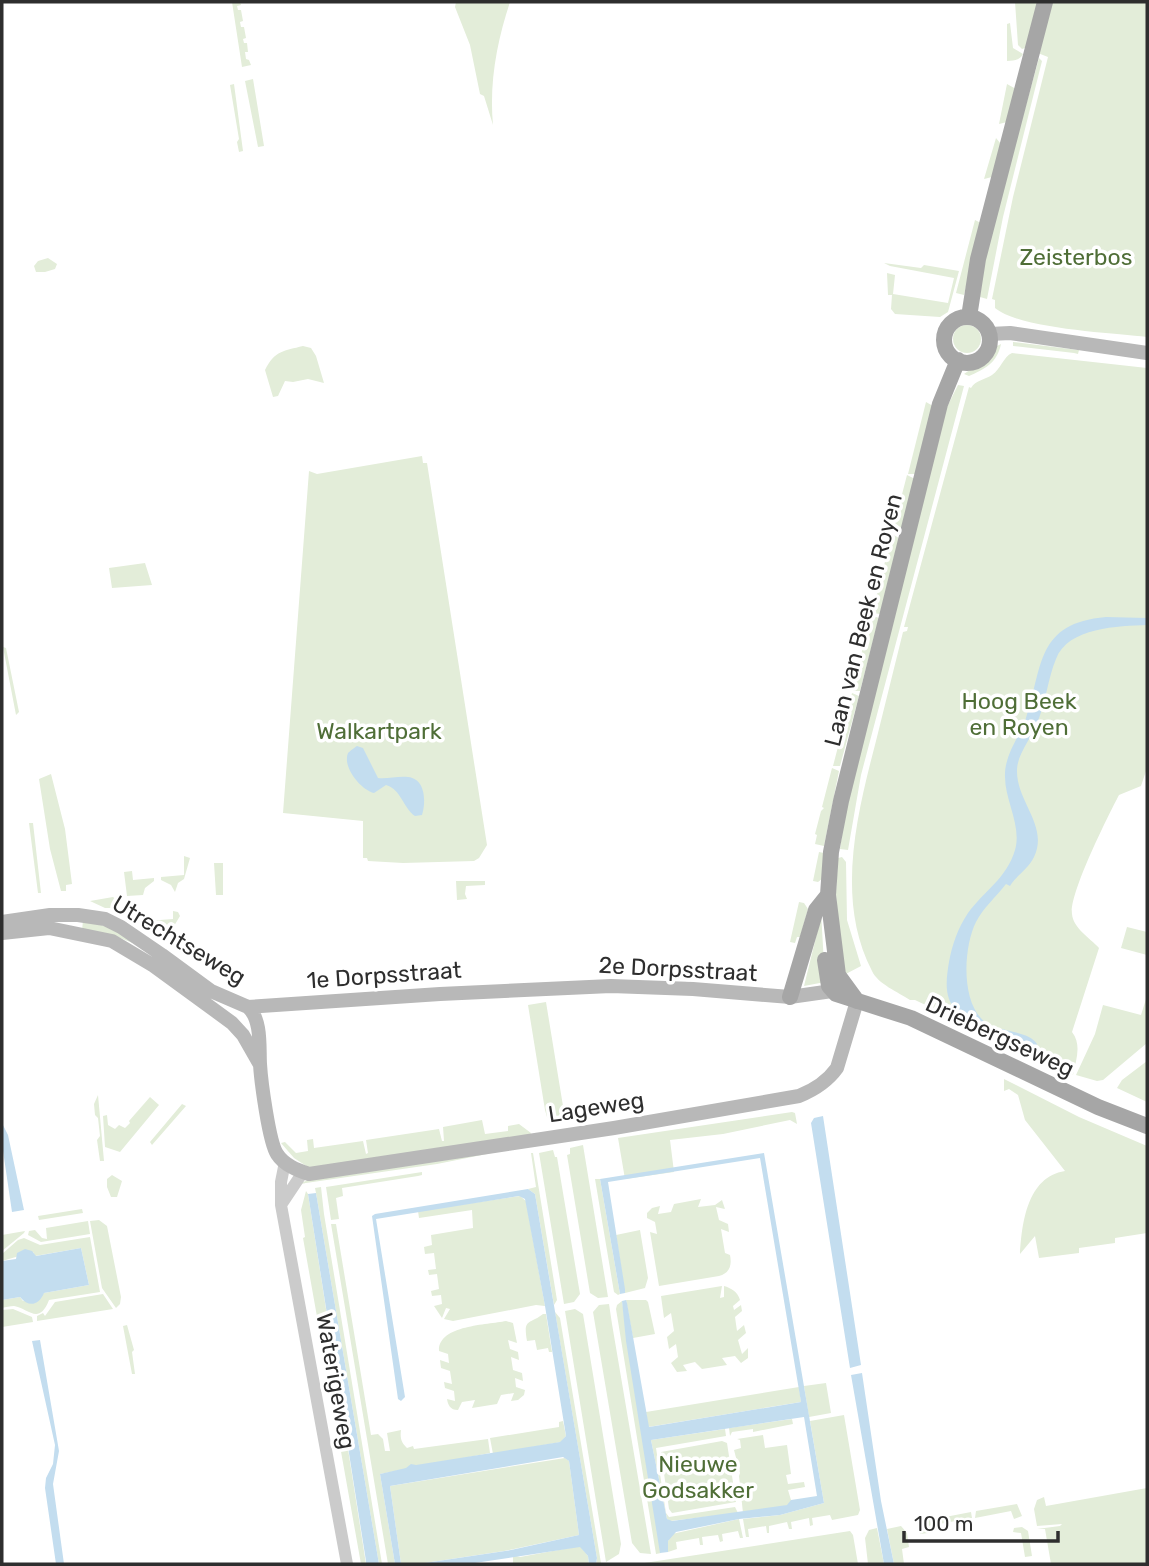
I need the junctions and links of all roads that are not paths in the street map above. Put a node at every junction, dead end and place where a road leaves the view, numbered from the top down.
1 (1045, 2) edge
2 (969, 317) junction
3 (990, 334) junction
4 (1147, 353) edge
5 (958, 360) junction
6 (828, 895) junction
7 (2, 922) edge
8 (2, 933) edge
9 (522, 990) joint
10 (832, 991) junction
11 (790, 997) junction
12 (857, 1001) junction
13 (248, 1007) junction
14 (260, 1064) junction
15 (1147, 1126) edge
16 (285, 1162) junction
17 (303, 1172) junction
18 (281, 1205) junction
19 (347, 1564) edge

1 - 2 main road
2 - 3 main road
2 - 5 main road
3 - 4 main road
3 - 5 main road
5 - 6 main road, Laan van Beek en Royen
6 - 10 main road, Laan van Beek en Royen
6 - 11 main road
6 - 12 main road, Laan van Beek en Royen
7 - 13 main road, Utrechtseweg
8 - 14 main road, Utrechtseweg
9 - 11 main road, 2e Dorpsstraat
9 - 13 main road, 1e Dorpsstraat
10 - 11 main road, 2e Dorpsstraat
10 - 12 main road, Driebergseweg
12 - 15 main road, Driebergseweg
12 - 17 main road, Lageweg
13 - 14 main road
14 - 16 main road
16 - 17 main road
16 - 18 street, Waterigeweg
17 - 18 street
18 - 19 street, Waterigeweg

